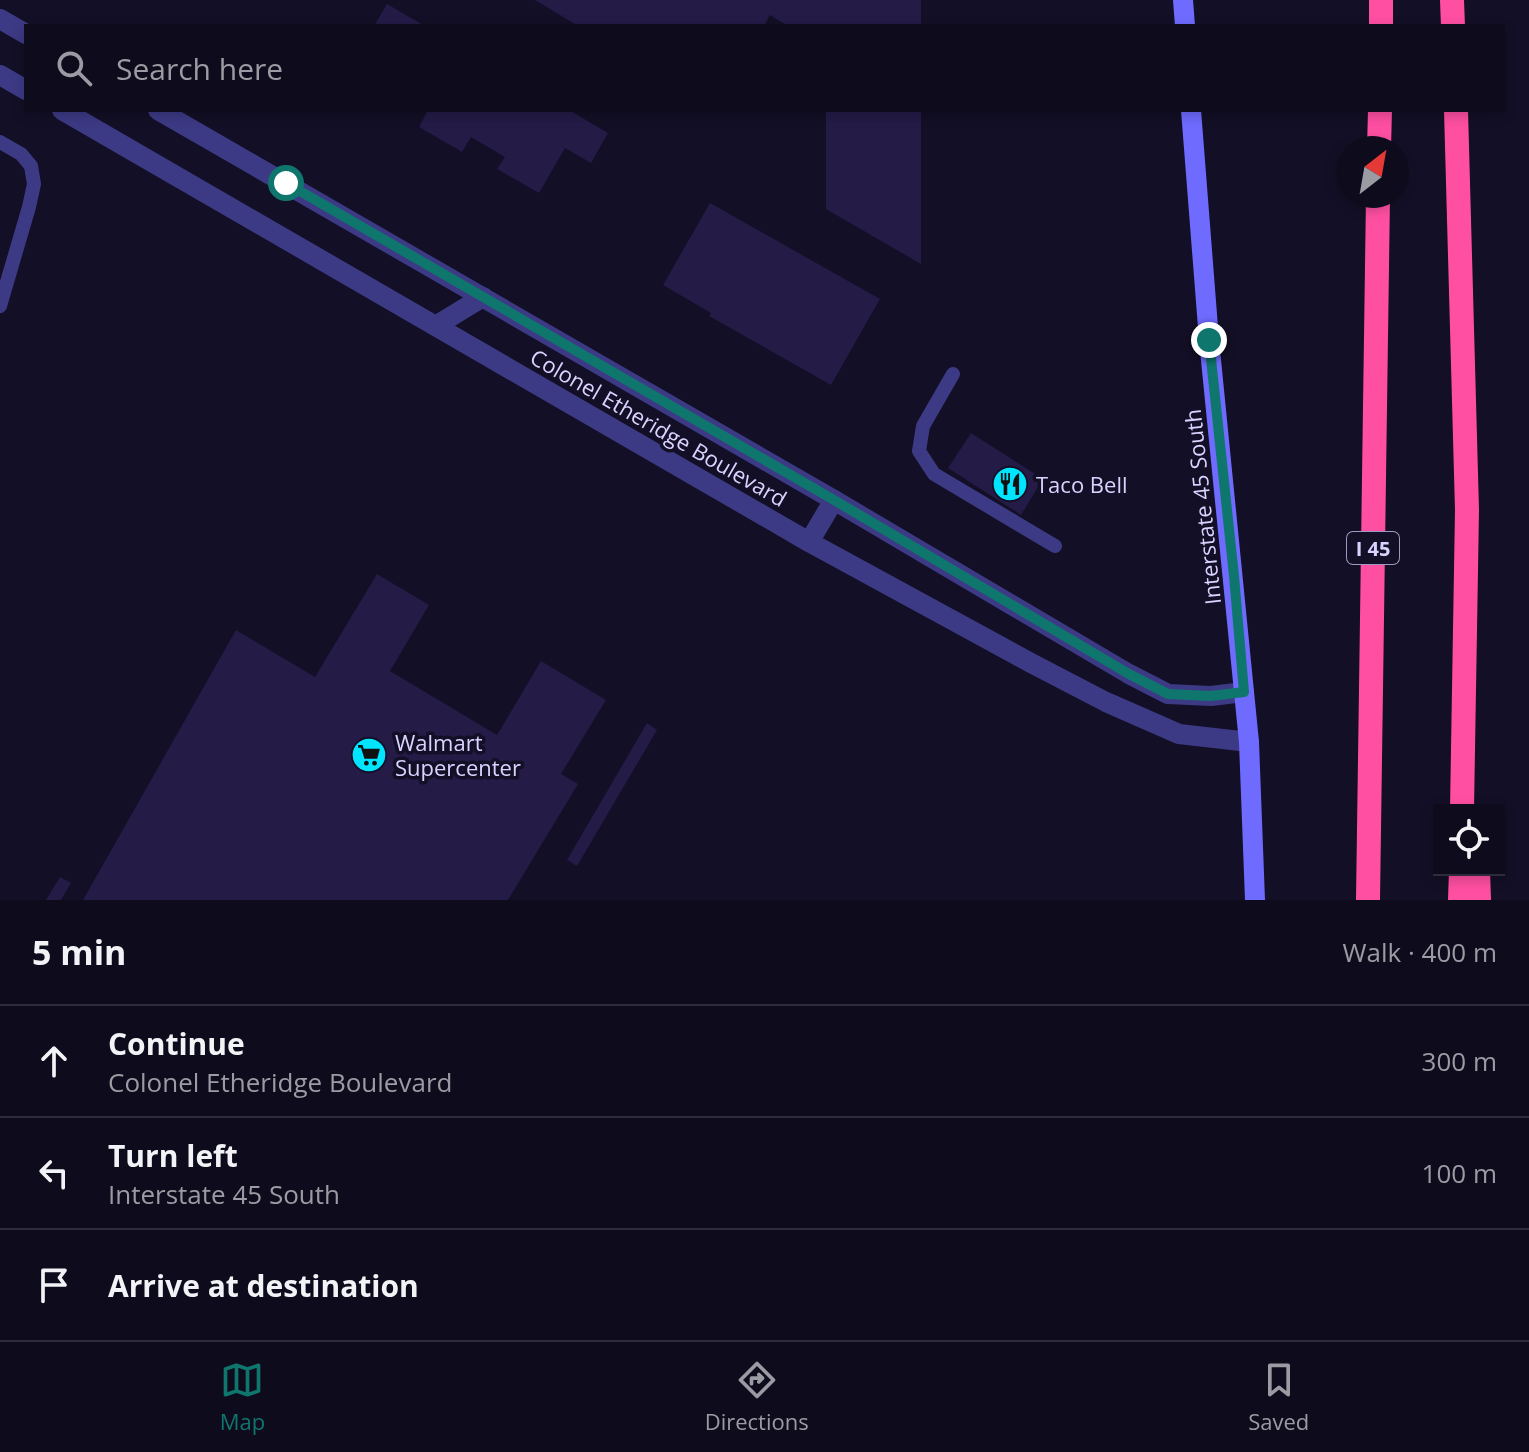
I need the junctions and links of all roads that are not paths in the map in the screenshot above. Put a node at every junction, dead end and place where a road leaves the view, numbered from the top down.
1 (1183, 0) edge
2 (1381, 0) edge
3 (1452, 0) edge
4 (0, 19) edge
5 (1185, 24) edge
6 (1381, 24) edge
7 (1453, 24) edge
8 (24, 33) edge
9 (0, 75) edge
10 (24, 89) edge
11 (65, 112) edge
12 (161, 112) edge
13 (1191, 112) edge
14 (1380, 112) edge
15 (1456, 112) edge
16 (1379, 136) edge
17 (0, 142) edge
18 (1378, 208) edge
19 (483, 297) junction
20 (0, 306) edge
21 (437, 325) junction
22 (953, 374) dead end
23 (834, 500) junction
24 (809, 542) junction
25 (1055, 546) dead end
26 (1467, 588) junction
27 (1244, 692) junction
28 (1249, 742) junction
29 (1462, 804) edge
30 (1478, 804) edge
31 (1461, 876) edge
32 (1478, 876) edge
33 (1255, 900) edge
34 (1368, 900) edge
35 (1460, 900) edge
36 (1479, 900) edge

1 - 5 main road
2 - 6 highway
3 - 7 highway
4 - 8 street
9 - 10 street
11 - 21 street, Colonel Etheridge Boulevard
12 - 19 street, Colonel Etheridge Boulevard
13 - 27 main road, Interstate 45 South
14 - 16 highway
15 - 26 highway
17 - 20 lane
18 - 34 highway, I 45
19 - 21 street
19 - 23 street, Colonel Etheridge Boulevard
21 - 24 street, Colonel Etheridge Boulevard
22 - 25 lane
23 - 24 street
23 - 27 street, Colonel Etheridge Boulevard
24 - 28 street, Colonel Etheridge Boulevard
26 - 29 highway
26 - 30 highway
27 - 28 main road, Interstate 45 South
28 - 33 main road, Interstate 45 South
31 - 35 highway
32 - 36 highway

